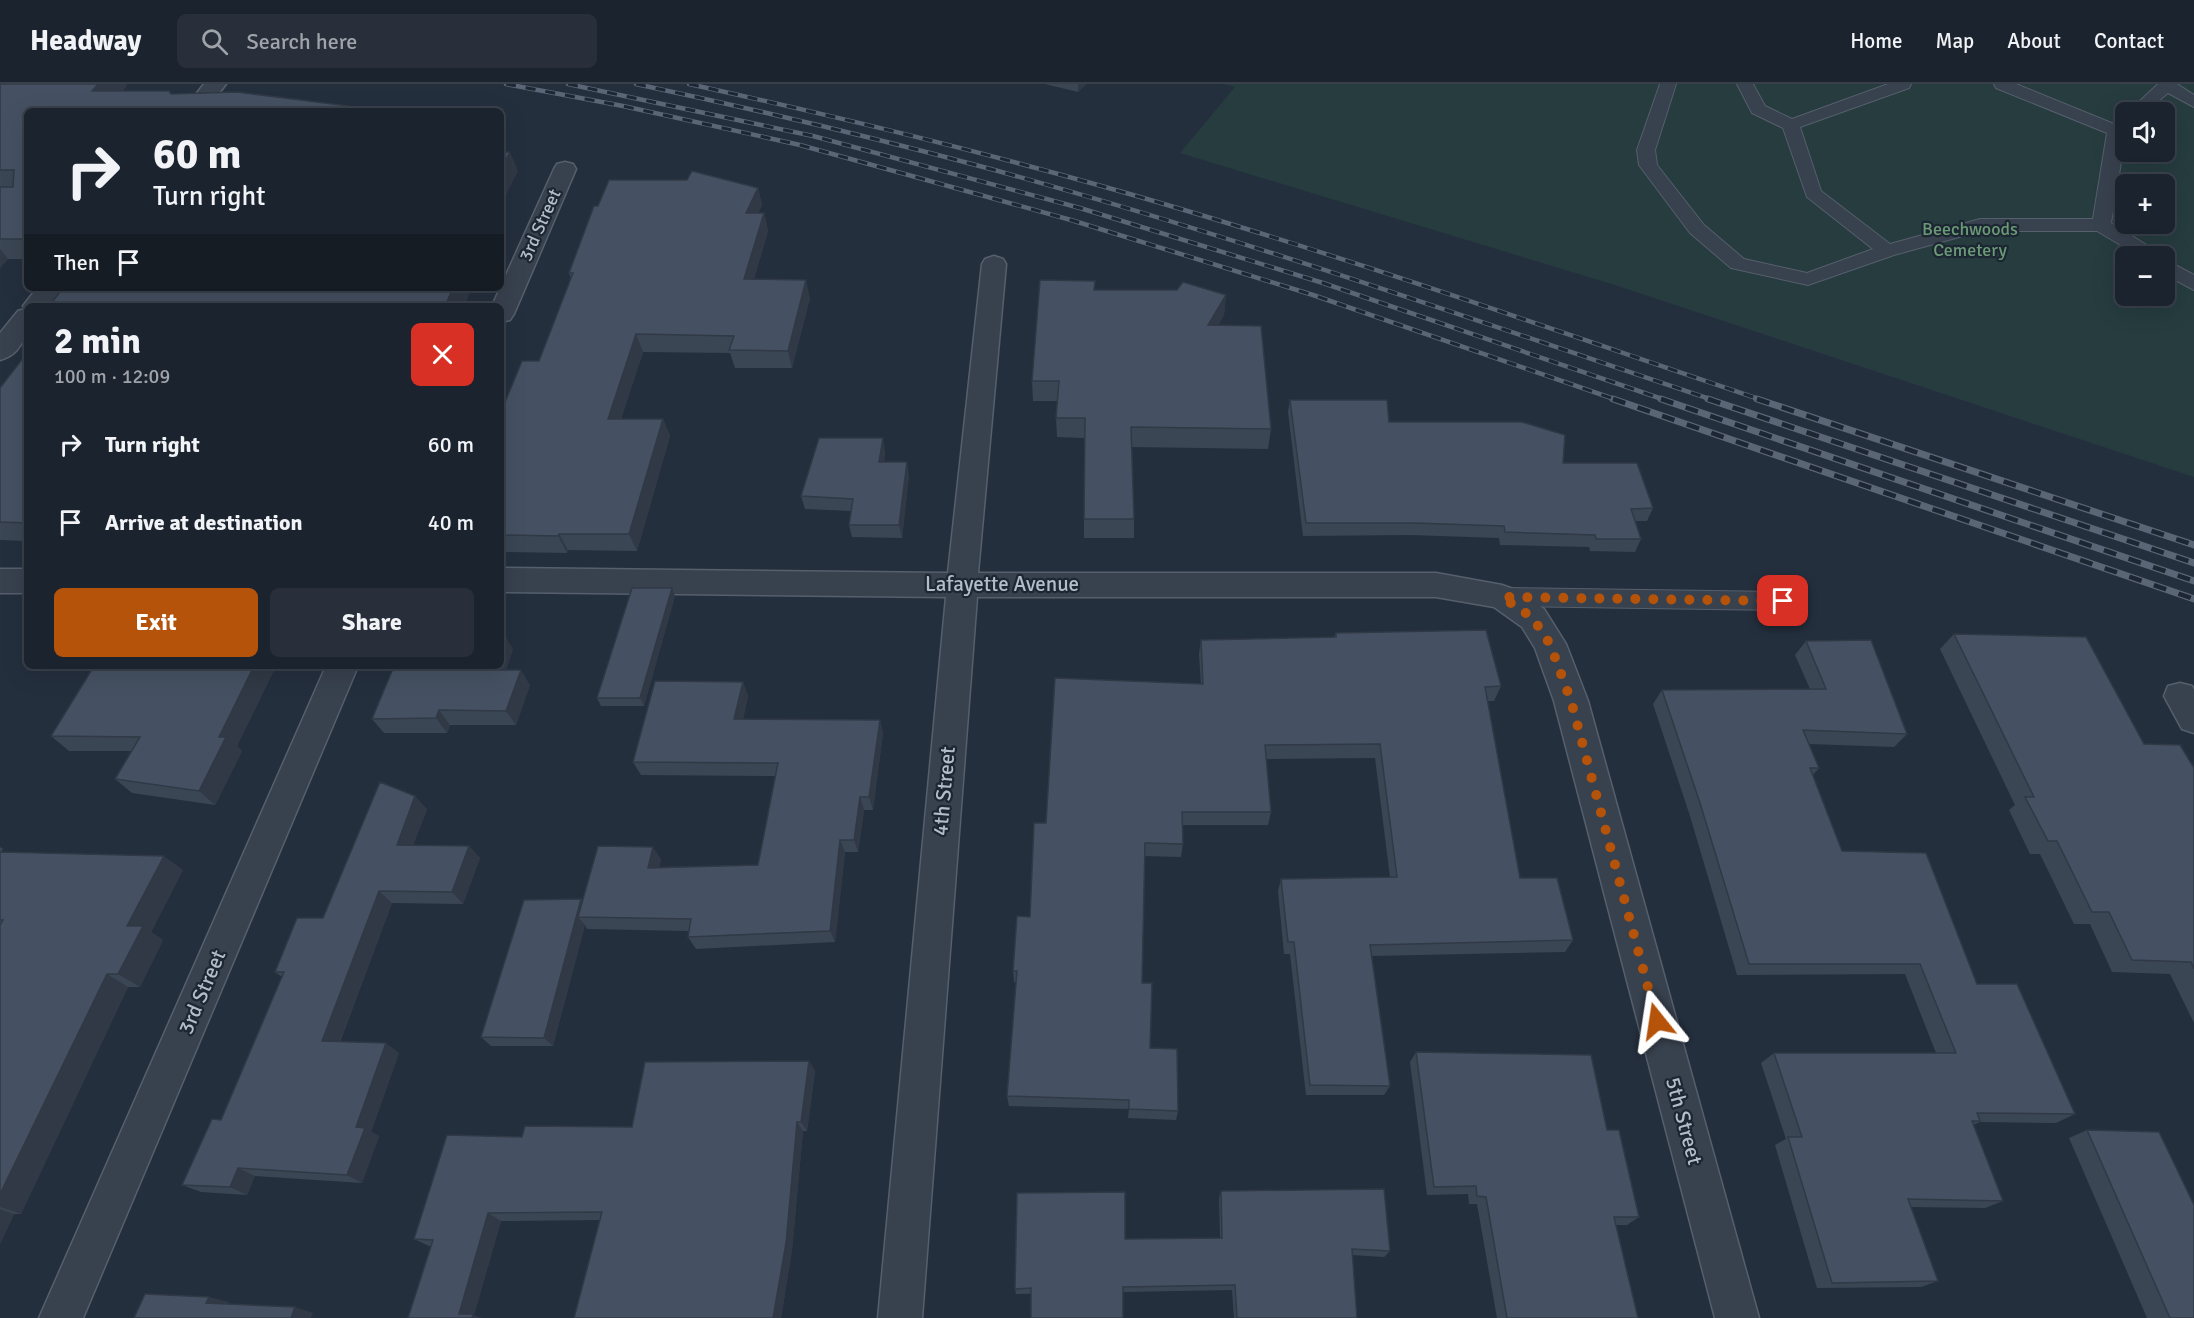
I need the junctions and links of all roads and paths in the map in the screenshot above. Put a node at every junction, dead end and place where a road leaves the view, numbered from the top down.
1 (215, 84) edge
2 (1668, 84) edge
3 (1745, 84) edge
4 (1904, 84) edge
5 (2002, 84) edge
6 (2167, 84) edge
7 (2147, 102) edge
8 (2194, 102) edge
9 (196, 108) edge
10 (1791, 124) junction
11 (2115, 125) edge
12 (2115, 156) edge
13 (565, 169) dead end
14 (2101, 225) junction
15 (2135, 246) edge
16 (1887, 251) junction
17 (994, 264) dead end
18 (2175, 272) edge
19 (2194, 284) edge
20 (48, 291) edge
21 (38, 303) edge
22 (504, 307) edge
23 (24, 321) edge
24 (0, 351) edge
25 (24, 580) edge
26 (504, 580) edge
27 (0, 581) edge
28 (962, 585) junction
29 (1502, 597) junction
30 (1783, 601) dead end
31 (341, 669) edge
32 (61, 1318) edge
33 (900, 1318) edge
34 (1737, 1318) edge

1 - 9 street
2 - 16 lane
3 - 10 lane
4 - 10 lane
5 - 11 lane
6 - 7 lane
6 - 8 lane
10 - 16 lane
12 - 14 lane
13 - 22 street, 3rd Street
14 - 15 lane
14 - 16 lane
17 - 28 street, 4th Street
18 - 19 lane
20 - 21 street
23 - 24 street
25 - 27 street
26 - 28 street, Lafayette Avenue
28 - 29 street, Lafayette Avenue
28 - 33 street, 4th Street
29 - 30 lane
29 - 34 street, 5th Street
31 - 32 street, 3rd Street

